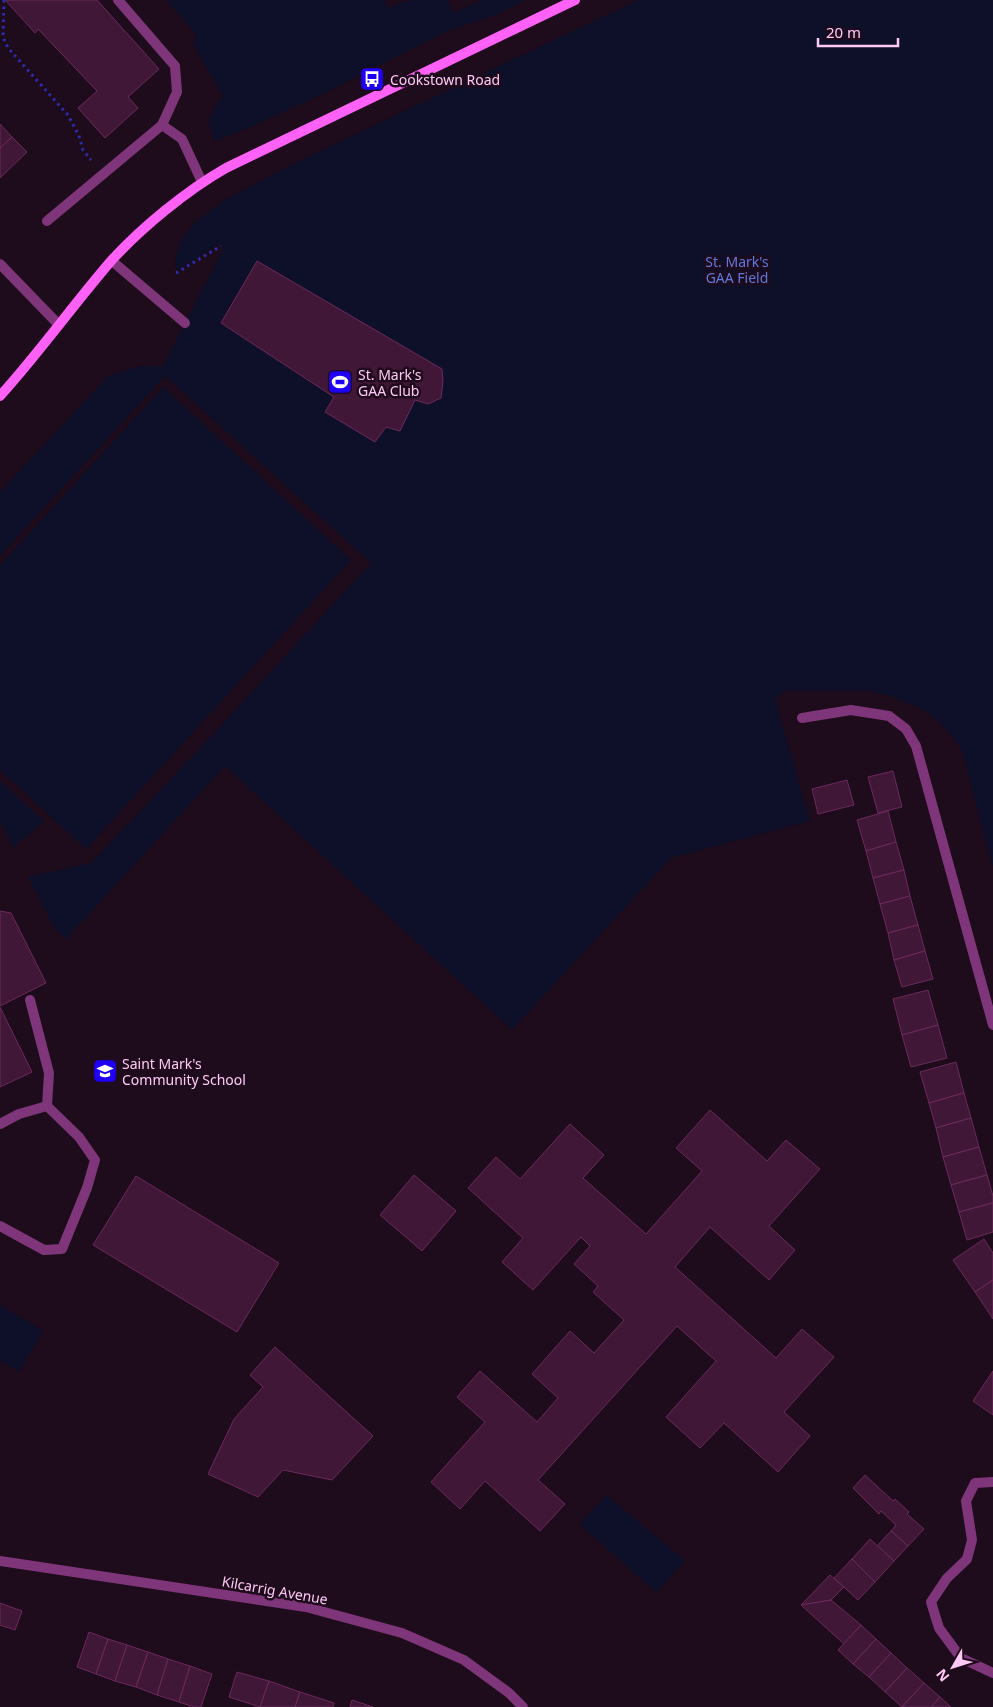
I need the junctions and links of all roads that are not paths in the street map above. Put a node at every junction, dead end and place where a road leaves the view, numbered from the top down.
1 (118, 0) edge
2 (575, 0) edge
3 (162, 125) junction
4 (202, 182) junction
5 (47, 222) dead end
6 (112, 261) junction
7 (0, 264) edge
8 (185, 323) dead end
9 (59, 325) junction
10 (0, 396) edge
11 (802, 718) dead end
12 (30, 1000) dead end
13 (993, 1025) edge
14 (48, 1106) junction
15 (0, 1124) edge
16 (0, 1226) edge
17 (993, 1482) edge
18 (0, 1561) edge
19 (993, 1673) edge
20 (523, 1707) edge

1 - 3 street
2 - 4 street
3 - 4 street
3 - 5 street
4 - 6 street
6 - 8 street
6 - 9 street
7 - 9 street
9 - 10 street
11 - 13 street
12 - 14 street
14 - 15 street
14 - 16 street
17 - 19 street
18 - 20 street, Kilcarrig Avenue

